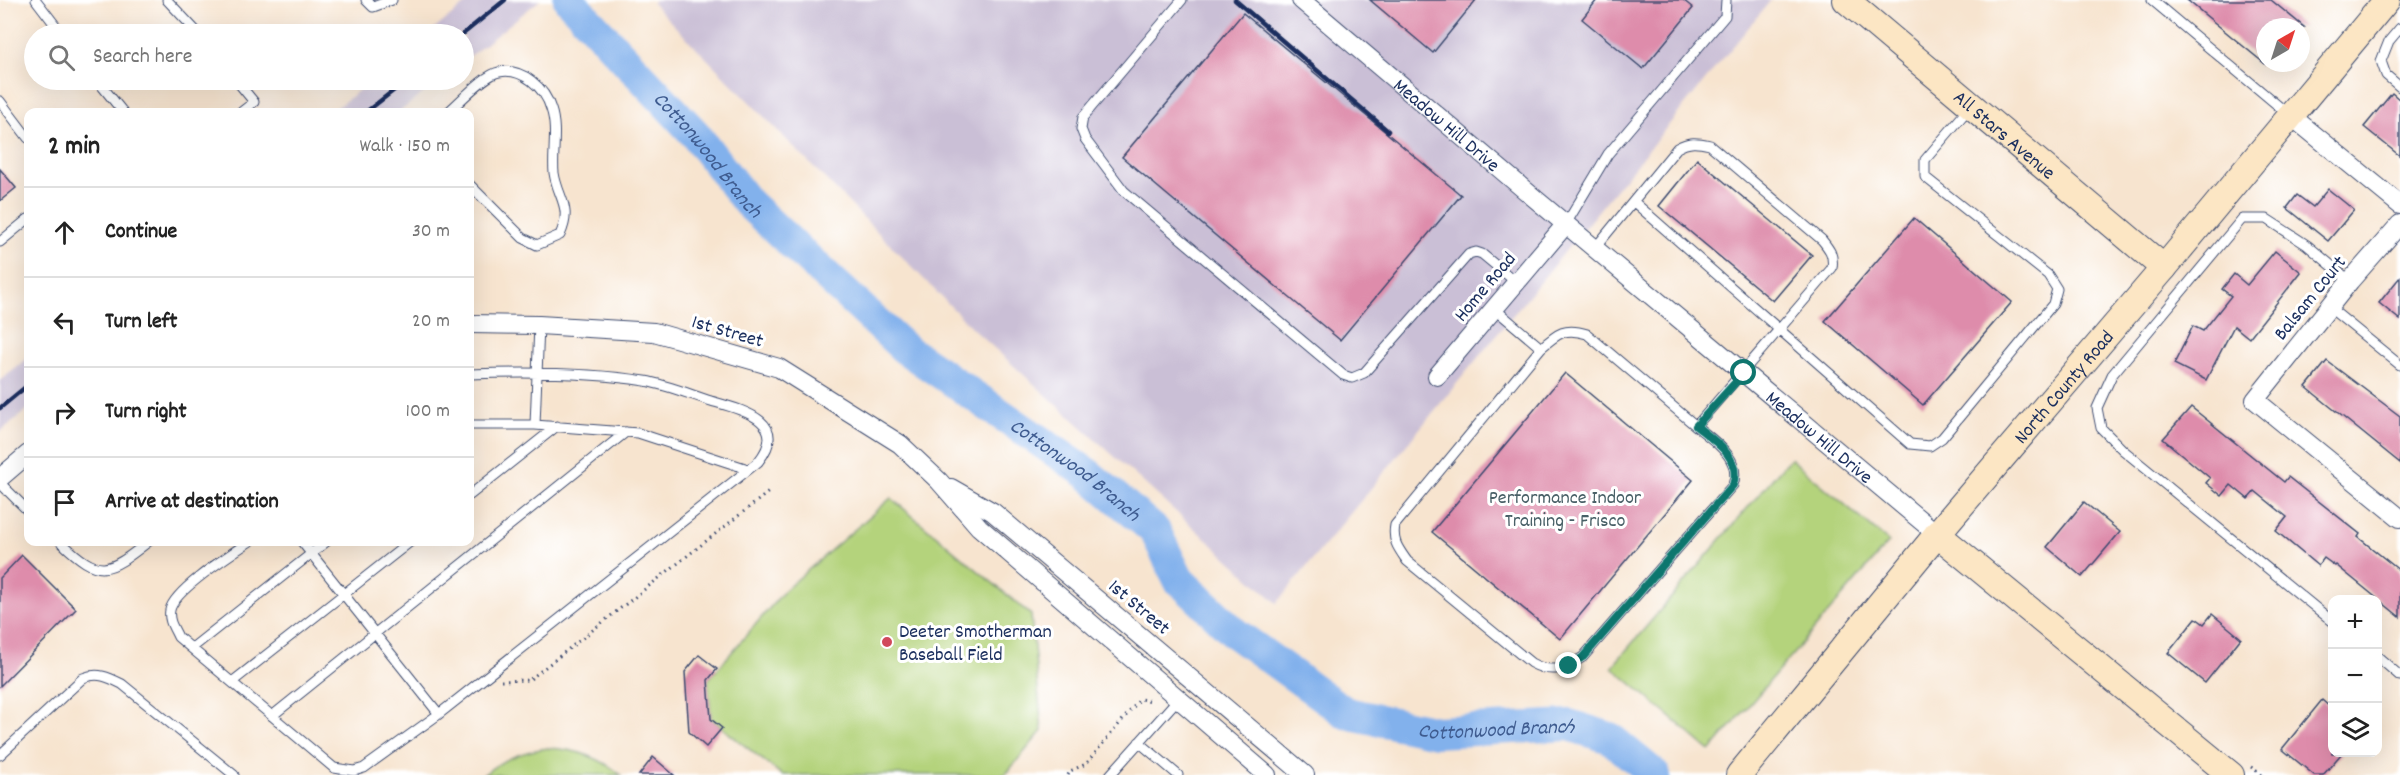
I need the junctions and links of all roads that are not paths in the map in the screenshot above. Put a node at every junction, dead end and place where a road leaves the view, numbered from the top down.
1 (36, 0) edge
2 (166, 0) edge
3 (366, 0) edge
4 (392, 0) edge
5 (1182, 0) edge
6 (1301, 0) edge
7 (1726, 0) edge
8 (1846, 0) edge
9 (2152, 0) edge
10 (2387, 0) edge
11 (54, 24) edge
12 (189, 24) edge
13 (2400, 28) edge
14 (2400, 87) edge
15 (474, 89) edge
16 (106, 90) edge
17 (244, 90) edge
18 (473, 90) edge
19 (0, 101) edge
20 (1971, 105) junction
21 (120, 108) edge
22 (246, 108) edge
23 (453, 108) edge
24 (2290, 115) junction
25 (24, 133) edge
26 (474, 188) edge
27 (1634, 202) junction
28 (2400, 205) edge
29 (24, 222) edge
30 (1566, 224) junction
31 (2400, 224) edge
32 (0, 242) edge
33 (1595, 248) junction
34 (2164, 268) junction
35 (2350, 281) junction
36 (1516, 283) junction
37 (2330, 308) junction
38 (1495, 309) junction
39 (474, 324) edge
40 (539, 325) junction
41 (1780, 330) junction
42 (1541, 348) junction
43 (2400, 365) edge
44 (536, 372) junction
45 (1744, 373) junction
46 (474, 374) edge
47 (1437, 376) dead end
48 (535, 425) junction
49 (474, 426) edge
50 (556, 426) junction
51 (1696, 426) junction
52 (626, 432) junction
53 (24, 457) edge
54 (748, 469) junction
55 (0, 478) edge
56 (939, 481) junction
57 (0, 483) edge
58 (474, 492) edge
59 (24, 506) edge
60 (2400, 518) edge
61 (1937, 534) junction
62 (65, 546) edge
63 (143, 546) edge
64 (244, 546) edge
65 (305, 546) edge
66 (321, 546) edge
67 (406, 546) edge
68 (311, 553) junction
69 (344, 594) junction
70 (2328, 618) edge
71 (375, 633) junction
72 (192, 648) junction
73 (2382, 660) edge
74 (2400, 676) edge
75 (1193, 680) junction
76 (232, 682) junction
77 (1178, 699) junction
78 (439, 714) junction
79 (272, 716) junction
80 (1139, 742) junction
81 (0, 755) edge
82 (234, 775) edge
83 (1110, 775) edge
84 (1178, 775) edge
85 (1267, 775) edge
86 (1305, 775) edge
87 (1739, 775) edge
88 (2231, 775) edge

1 - 11 lane
2 - 12 lane
3 - 4 lane
5 - 36 lane
6 - 30 street, Meadow Hill Drive
7 - 30 lane
8 - 20 street, All Stars Avenue
9 - 24 lane
10 - 24 street, North County Road
13 - 14 lane
15 - 26 lane
16 - 21 lane
17 - 22 lane
18 - 23 lane
19 - 25 lane
20 - 34 street, All Stars Avenue
20 - 41 lane
24 - 28 street
24 - 34 street, North County Road
27 - 33 lane
27 - 41 lane
27 - 41 lane
29 - 32 lane
30 - 33 street, Meadow Hill Drive
30 - 36 street, Home Road
31 - 35 street, Balsam Court
33 - 45 street, Meadow Hill Drive
34 - 61 street, North County Road
35 - 37 street, Balsam Court
35 - 70 lane
36 - 38 street, Home Road
37 - 43 lane
37 - 60 street, Balsam Court
38 - 42 lane
38 - 47 street, Home Road
39 - 40 street, 1st Street
40 - 44 lane
40 - 56 street, 1st Street
41 - 45 lane
42 - 51 lane
42 - 51 lane
44 - 46 lane
44 - 48 lane
44 - 54 lane
45 - 51 lane
45 - 61 street, Meadow Hill Drive
48 - 49 lane
48 - 50 lane
50 - 52 lane
50 - 58 lane
52 - 54 lane
52 - 71 lane
53 - 55 street
54 - 78 lane
56 - 75 street, 1st Street
56 - 77 street, 1st Street
57 - 59 lane
61 - 87 street, North County Road
61 - 88 street, Meadow Hill Drive
62 - 63 lane
64 - 72 lane
65 - 68 lane
66 - 68 lane
67 - 69 lane
68 - 69 lane
68 - 72 lane
69 - 71 lane
69 - 76 lane
71 - 78 lane
71 - 79 lane
72 - 76 lane
73 - 74 lane
75 - 77 street
75 - 86 street, 1st Street
76 - 79 lane
77 - 80 lane
77 - 85 street, 1st Street
78 - 79 lane
80 - 83 lane
80 - 84 lane
81 - 82 lane

